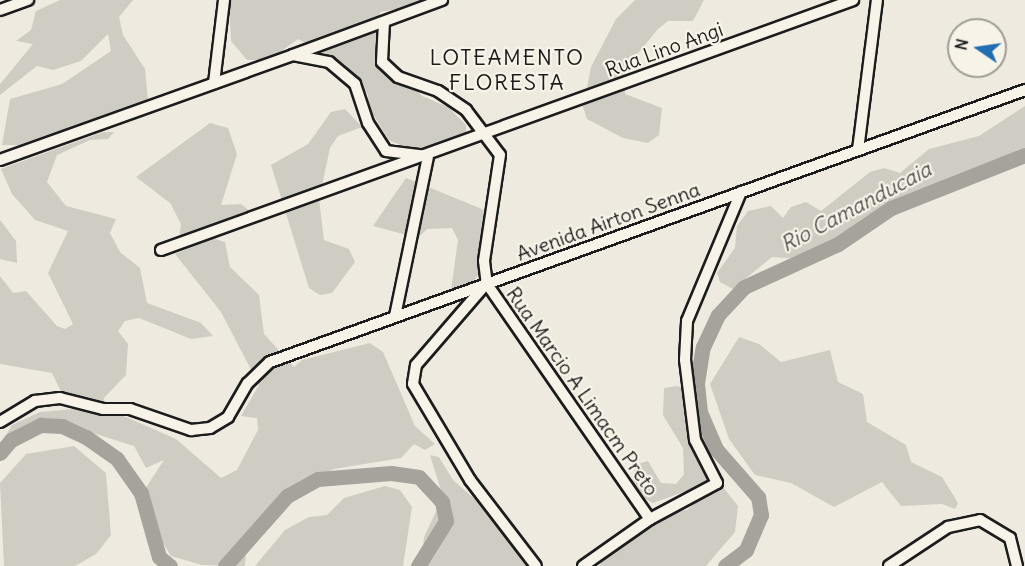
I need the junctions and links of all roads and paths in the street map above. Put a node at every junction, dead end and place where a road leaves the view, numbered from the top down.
1 (224, 0) edge
2 (442, 0) edge
3 (853, 0) edge
4 (877, 0) edge
5 (20, 1) edge
6 (0, 10) edge
7 (384, 22) junction
8 (293, 55) junction
9 (214, 83) junction
10 (1025, 90) edge
11 (486, 129) junction
12 (858, 150) junction
13 (428, 157) junction
14 (0, 160) edge
15 (741, 192) junction
16 (161, 250) dead end
17 (487, 284) junction
18 (395, 316) junction
19 (0, 422) edge
20 (650, 519) junction
21 (537, 566) edge
22 (583, 566) edge
23 (889, 566) edge
24 (1017, 566) edge

1 - 9 street
2 - 7 street
3 - 11 street, Rua Lino Angi
4 - 12 street
5 - 6 street
7 - 8 street
7 - 11 street
8 - 9 street
8 - 13 street
9 - 14 street
10 - 12 street, Avenida Airton Senna
11 - 13 street, Rua Lino Angi
11 - 17 street
12 - 15 street, Avenida Airton Senna
13 - 16 street, Rua Lino Angi
13 - 18 street
15 - 17 street, Avenida Airton Senna
15 - 20 street
17 - 18 street, Avenida Airton Senna
17 - 20 street, Rua Marcio A Limacm Preto
17 - 21 street
18 - 19 street, Avenida Airton Senna
20 - 22 street
23 - 24 street

